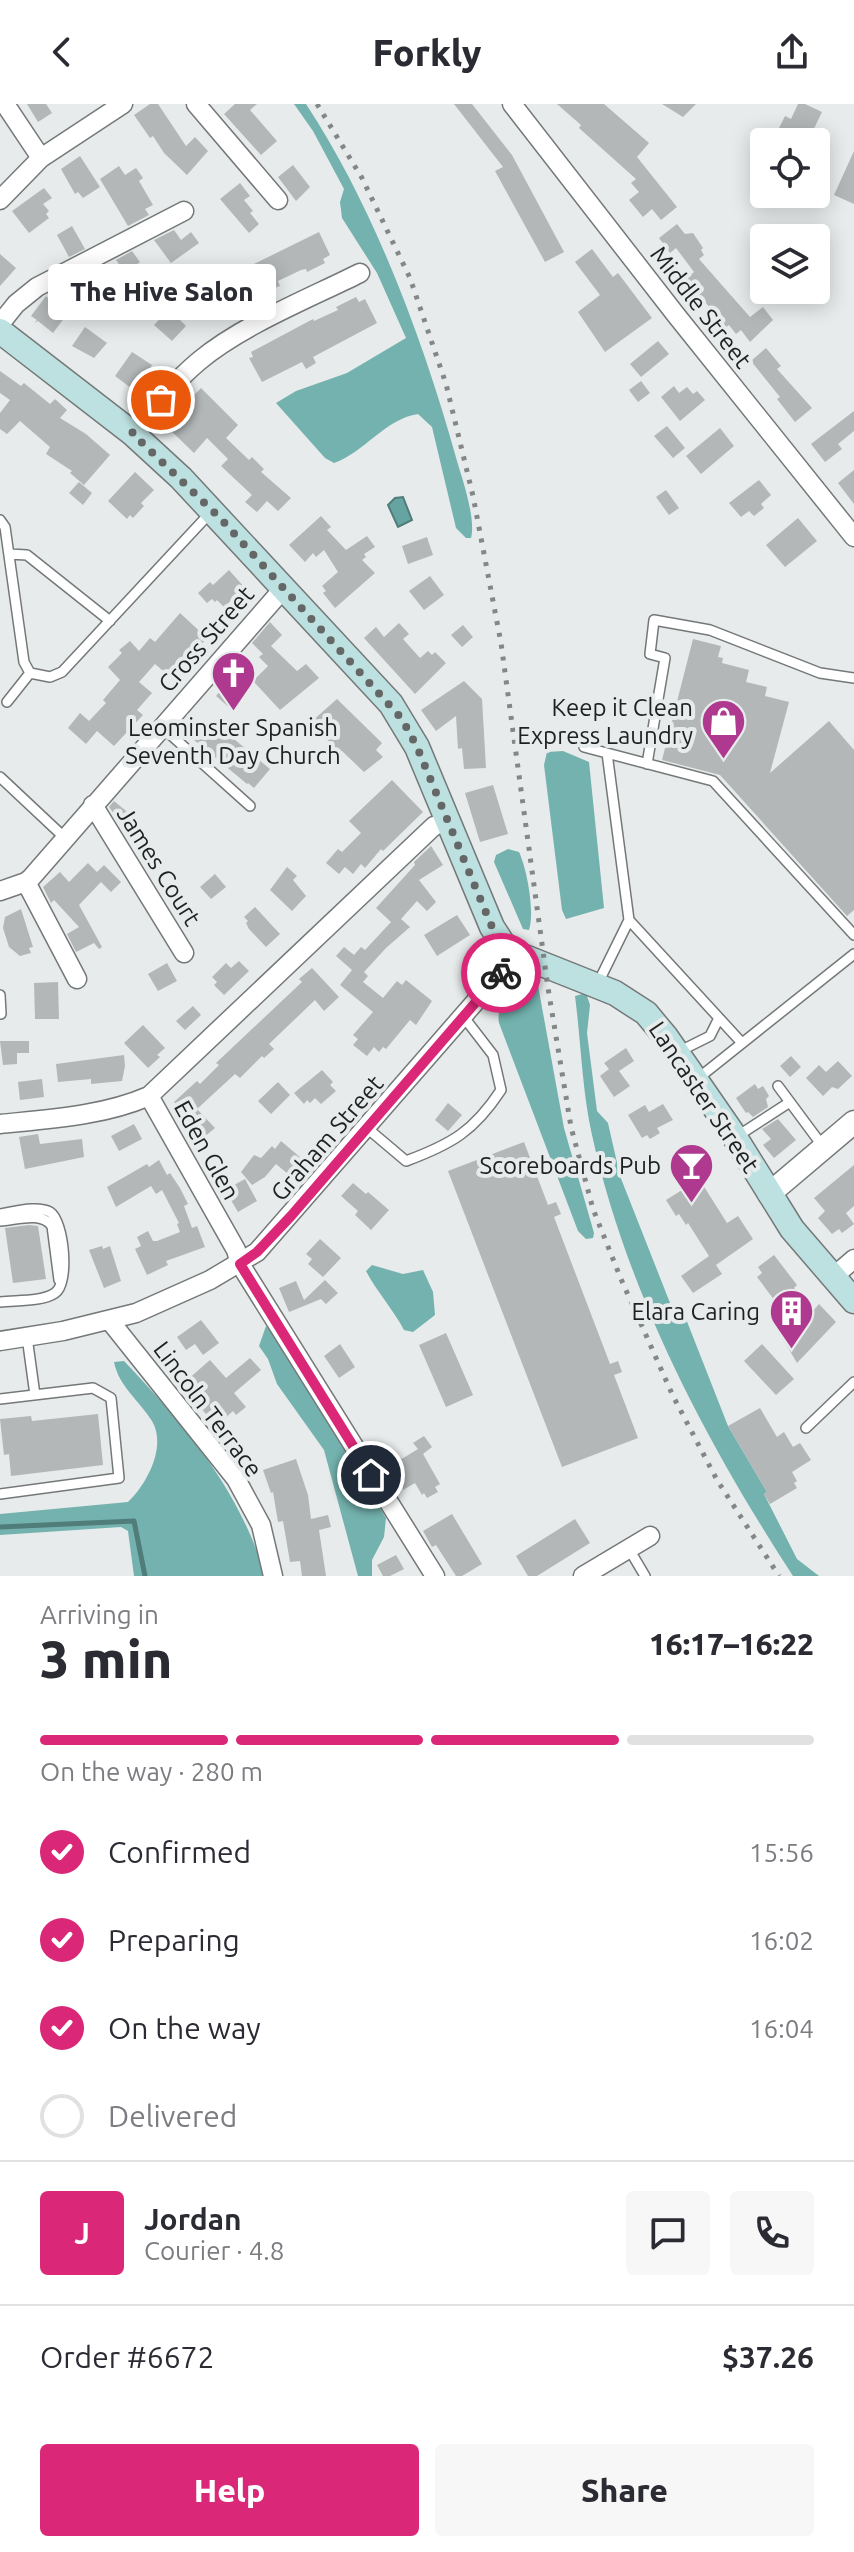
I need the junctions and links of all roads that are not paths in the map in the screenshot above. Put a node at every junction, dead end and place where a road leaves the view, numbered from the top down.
1 (5, 104) edge
2 (123, 104) edge
3 (196, 104) edge
4 (512, 104) edge
5 (41, 158) junction
6 (0, 200) edge
7 (278, 200) dead end
8 (184, 211) dead end
9 (360, 273) dead end
10 (0, 324) edge
11 (0, 331) edge
12 (132, 433) junction
13 (213, 510) junction
14 (0, 520) edge
15 (854, 537) edge
16 (9, 554) junction
17 (283, 589) junction
18 (110, 621) junction
19 (30, 673) junction
20 (854, 678) edge
21 (7, 702) dead end
22 (162, 727) junction
23 (584, 747) dead end
24 (607, 753) junction
25 (647, 764) junction
26 (0, 777) edge
27 (93, 805) junction
28 (250, 806) dead end
29 (449, 821) junction
30 (65, 838) junction
31 (26, 882) junction
32 (0, 891) edge
33 (629, 920) junction
34 (854, 935) edge
35 (184, 953) dead end
36 (517, 954) junction
37 (854, 954) edge
38 (77, 979) dead end
39 (596, 986) junction
40 (0, 995) edge
41 (1, 1014) edge
42 (463, 1016) junction
43 (719, 1018) junction
44 (742, 1043) junction
45 (676, 1052) junction
46 (696, 1080) junction
47 (778, 1086) dead end
48 (149, 1096) junction
49 (790, 1102) junction
50 (854, 1122) edge
51 (0, 1124) edge
52 (367, 1128) junction
53 (735, 1138) junction
54 (824, 1148) junction
55 (769, 1194) junction
56 (0, 1214) edge
57 (0, 1221) edge
58 (854, 1259) edge
59 (240, 1264) junction
60 (833, 1277) junction
61 (54, 1294) junction
62 (854, 1301) edge
63 (0, 1302) edge
64 (110, 1321) junction
65 (27, 1337) junction
66 (0, 1341) edge
67 (854, 1382) edge
68 (35, 1395) junction
69 (0, 1399) edge
70 (806, 1428) dead end
71 (0, 1494) edge
72 (650, 1536) dead end
73 (629, 1549) junction
74 (273, 1576) edge
75 (435, 1576) edge
76 (583, 1576) edge
77 (645, 1576) edge

1 - 5 street
2 - 5 street
3 - 7 street
4 - 15 street, Middle Street
5 - 6 street
8 - 10 street
9 - 12 street
11 - 12 main road, Lancaster Street
12 - 13 main road, Lancaster Street
13 - 17 main road, Lancaster Street
13 - 18 lane
14 - 16 lane
16 - 18 lane
16 - 19 lane
17 - 22 street, Cross Street
17 - 29 main road, Lancaster Street
18 - 19 lane
19 - 21 lane
20 - 25 lane
22 - 27 street, Cross Street
22 - 28 lane
23 - 24 lane
24 - 25 lane
24 - 33 lane
25 - 34 lane
26 - 30 lane
27 - 30 street, Cross Street
27 - 35 street, James Court
29 - 36 main road, Lancaster Street
29 - 48 street, Eden Glen
30 - 31 street, Cross Street
31 - 32 street, Cross Street
31 - 38 street
33 - 39 lane
33 - 43 lane
36 - 39 main road, Lancaster Street
36 - 42 street, Graham Street
37 - 44 lane
39 - 45 main road, Lancaster Street
40 - 41 lane
42 - 52 street, Graham Street
42 - 52 lane
43 - 44 lane
43 - 45 lane
44 - 46 lane
45 - 46 main road, Lancaster Street
46 - 53 main road, Lancaster Street
47 - 49 lane
48 - 51 street
48 - 59 street, Eden Glen
49 - 53 lane
49 - 54 lane
50 - 54 street
52 - 59 street, Graham Street
53 - 55 main road, Lancaster Street
54 - 55 street
55 - 60 main road, Lancaster Street
56 - 61 lane
57 - 61 lane
58 - 60 street
59 - 64 street, Graham Street
59 - 75 street, Eden Glen
60 - 62 main road, Lancaster Street
61 - 63 lane
64 - 65 street, Graham Street
64 - 74 street, Lincoln Terrace
65 - 66 street, Graham Street
65 - 68 lane
67 - 70 lane
68 - 69 lane
68 - 71 lane
72 - 73 street
73 - 76 street
73 - 77 lane

